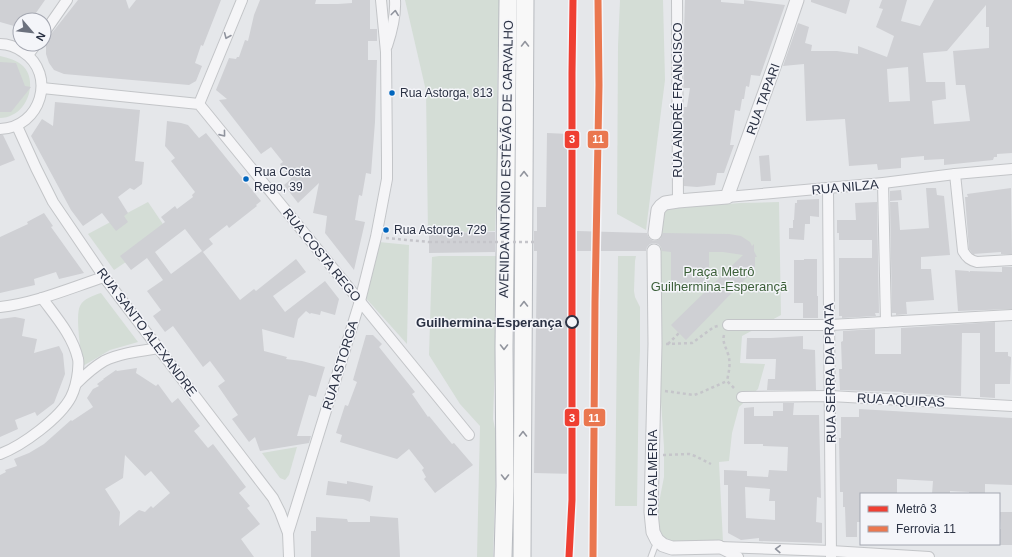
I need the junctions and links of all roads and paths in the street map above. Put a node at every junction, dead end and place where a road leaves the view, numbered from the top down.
1 (67, 0) edge
2 (242, 0) edge
3 (381, 0) edge
4 (395, 0) edge
5 (508, 0) edge
6 (525, 0) edge
7 (677, 0) edge
8 (797, 0) edge
9 (52, 22) edge
10 (0, 44) edge
11 (30, 52) edge
12 (386, 52) junction
13 (28, 55) junction
14 (42, 88) junction
15 (199, 104) junction
16 (17, 126) junction
17 (0, 129) edge
18 (1012, 169) edge
19 (955, 174) junction
20 (883, 183) junction
21 (828, 188) junction
22 (727, 197) junction
23 (678, 201) junction
24 (655, 233) dead end
25 (376, 236) junction
26 (537, 242) dead end
27 (654, 251) dead end
28 (1012, 260) edge
29 (104, 277) junction
30 (42, 298) junction
31 (360, 301) junction
32 (0, 307) edge
33 (1012, 315) edge
34 (886, 322) junction
35 (728, 325) junction
36 (830, 325) junction
37 (679, 333) dead end
38 (654, 344) junction
39 (668, 344) junction
40 (159, 348) junction
41 (727, 380) junction
42 (77, 383) junction
43 (653, 390) junction
44 (830, 396) junction
45 (742, 397) joint
46 (1012, 406) edge
47 (469, 436) dead end
48 (0, 454) edge
49 (652, 455) junction
50 (711, 464) dead end
51 (288, 532) junction
52 (657, 540) junction
53 (720, 552) edge
54 (831, 554) edge
55 (289, 557) edge
56 (503, 557) edge
57 (522, 557) edge
58 (652, 557) edge
59 (738, 557) edge
60 (929, 557) edge

1 - 9 street
2 -> 15 street
3 - 12 street, RUA ASTORGA
12 -> 4 street, RUA ASTORGA
5 -> 56 highway, AVENIDA ANTÔNIO ESTÊVÃO DE CARVALHO
57 -> 6 highway, AVENIDA ANTÔNIO ESTÊVÃO DE CARVALHO
7 - 23 street, RUA ANDRÉ FRANCISCO
8 - 22 street, RUA TAPARI
10 - 13 street
11 - 13 street
12 - 25 street, RUA ASTORGA
13 - 14 street
14 - 15 street
14 - 16 street
15 -> 31 street, RUA COSTA REGO
16 - 17 street
16 - 29 street, RUA SANTO ALEXANDRE
18 - 19 street, RUA NILZA
19 - 20 street, RUA NILZA
19 - 28 street
20 - 21 street, RUA NILZA
20 - 34 street
21 - 22 street, RUA NILZA
21 - 36 street, RUA SERRA DA PRATA
22 - 23 street, RUA NILZA
23 - 24 street
25 - 26 path, bridge
25 - 31 street, RUA ASTORGA
27 - 38 street, RUA ALMERIA
29 - 30 street
29 - 40 street, RUA SANTO ALEXANDRE
30 - 32 street
30 - 42 street
31 - 47 street, RUA COSTA REGO
31 - 51 street, RUA ASTORGA
33 - 34 street
34 - 36 street
35 - 36 street
35 - 39 path
35 - 41 path
36 - 44 street, RUA SERRA DA PRATA
37 - 39 path
38 - 39 path
38 - 43 street, RUA ALMERIA
40 - 42 street
40 - 51 street, RUA SANTO ALEXANDRE
41 - 43 path
41 - 45 path
42 - 48 street
43 - 49 street, RUA ALMERIA
44 - 45 street, RUA AQUIRAS
44 - 46 street, RUA AQUIRAS
44 - 54 street, RUA SERRA DA PRATA
49 - 50 path
49 - 52 street, RUA ALMERIA
51 - 55 street, RUA ASTORGA
52 - 53 street
52 - 58 lane
54 -> 53 street
53 - 59 street
54 - 60 street

